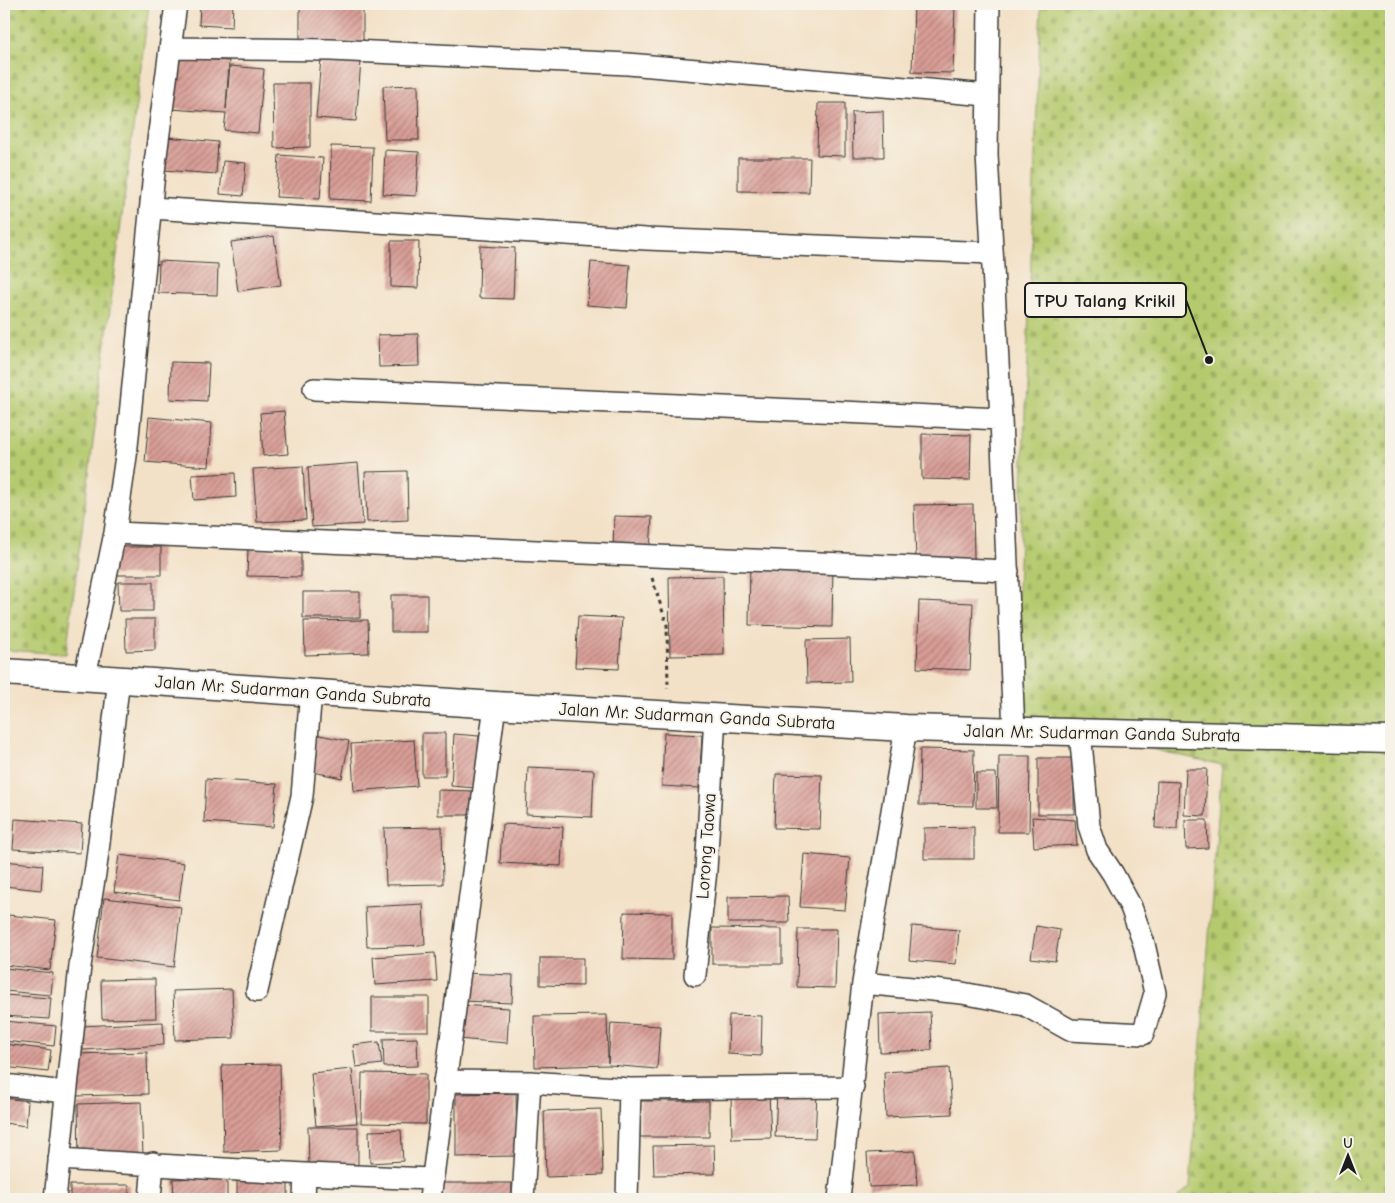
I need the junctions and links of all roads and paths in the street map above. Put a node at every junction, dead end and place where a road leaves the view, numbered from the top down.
1 (176, 4) edge
2 (989, 4) edge
3 (172, 48) junction
4 (987, 95) junction
5 (152, 208) junction
6 (992, 253) junction
7 (314, 389) dead end
8 (1001, 419) junction
9 (114, 533) junction
10 (653, 557) junction
11 (1008, 572) junction
12 (4, 672) edge
13 (85, 676) junction
14 (119, 679) junction
15 (310, 692) junction
16 (495, 705) junction
17 (668, 713) junction
18 (715, 716) junction
19 (906, 728) junction
20 (1014, 732) junction
21 (1080, 732) junction
22 (1391, 740) edge
23 (696, 975) dead end
24 (863, 983) junction
25 (257, 991) dead end
26 (444, 1081) junction
27 (530, 1082) junction
28 (4, 1085) edge
29 (853, 1087) junction
30 (630, 1090) junction
31 (65, 1092) junction
32 (59, 1159) junction
33 (153, 1163) junction
34 (305, 1174) junction
35 (430, 1189) edge
36 (55, 1199) edge
37 (150, 1199) edge
38 (304, 1199) edge
39 (523, 1199) edge
40 (627, 1199) edge
41 (839, 1199) edge

1 - 3 street
2 - 4 street
3 - 4 street
3 - 5 street
4 - 6 street
5 - 6 street
5 - 9 street
6 - 8 street
7 - 8 street
8 - 11 street
9 - 10 street
9 - 13 street
10 - 11 street
10 - 17 path
11 - 20 street
12 - 13 street, Jalan Mr. Sudarman Ganda Subrata
13 - 14 street, Jalan Mr. Sudarman Ganda Subrata
14 - 15 street, Jalan Mr. Sudarman Ganda Subrata
14 - 31 street
15 - 16 street, Jalan Mr. Sudarman Ganda Subrata
15 - 25 street
16 - 17 street, Jalan Mr. Sudarman Ganda Subrata
16 - 26 street
17 - 18 street, Jalan Mr. Sudarman Ganda Subrata
18 - 19 street, Jalan Mr. Sudarman Ganda Subrata
18 - 23 street, Lorong Taowa
19 - 20 street, Jalan Mr. Sudarman Ganda Subrata
19 - 24 street
20 - 21 street, Jalan Mr. Sudarman Ganda Subrata
21 - 22 street, Jalan Mr. Sudarman Ganda Subrata
21 - 24 street
24 - 29 street
26 - 27 street
26 - 35 street
27 - 30 street
27 - 39 street
28 - 31 street
29 - 30 street
29 - 41 street
30 - 40 street
31 - 32 street
32 - 33 street
32 - 36 street
33 - 34 street
33 - 37 street
34 - 35 street
34 - 38 street

